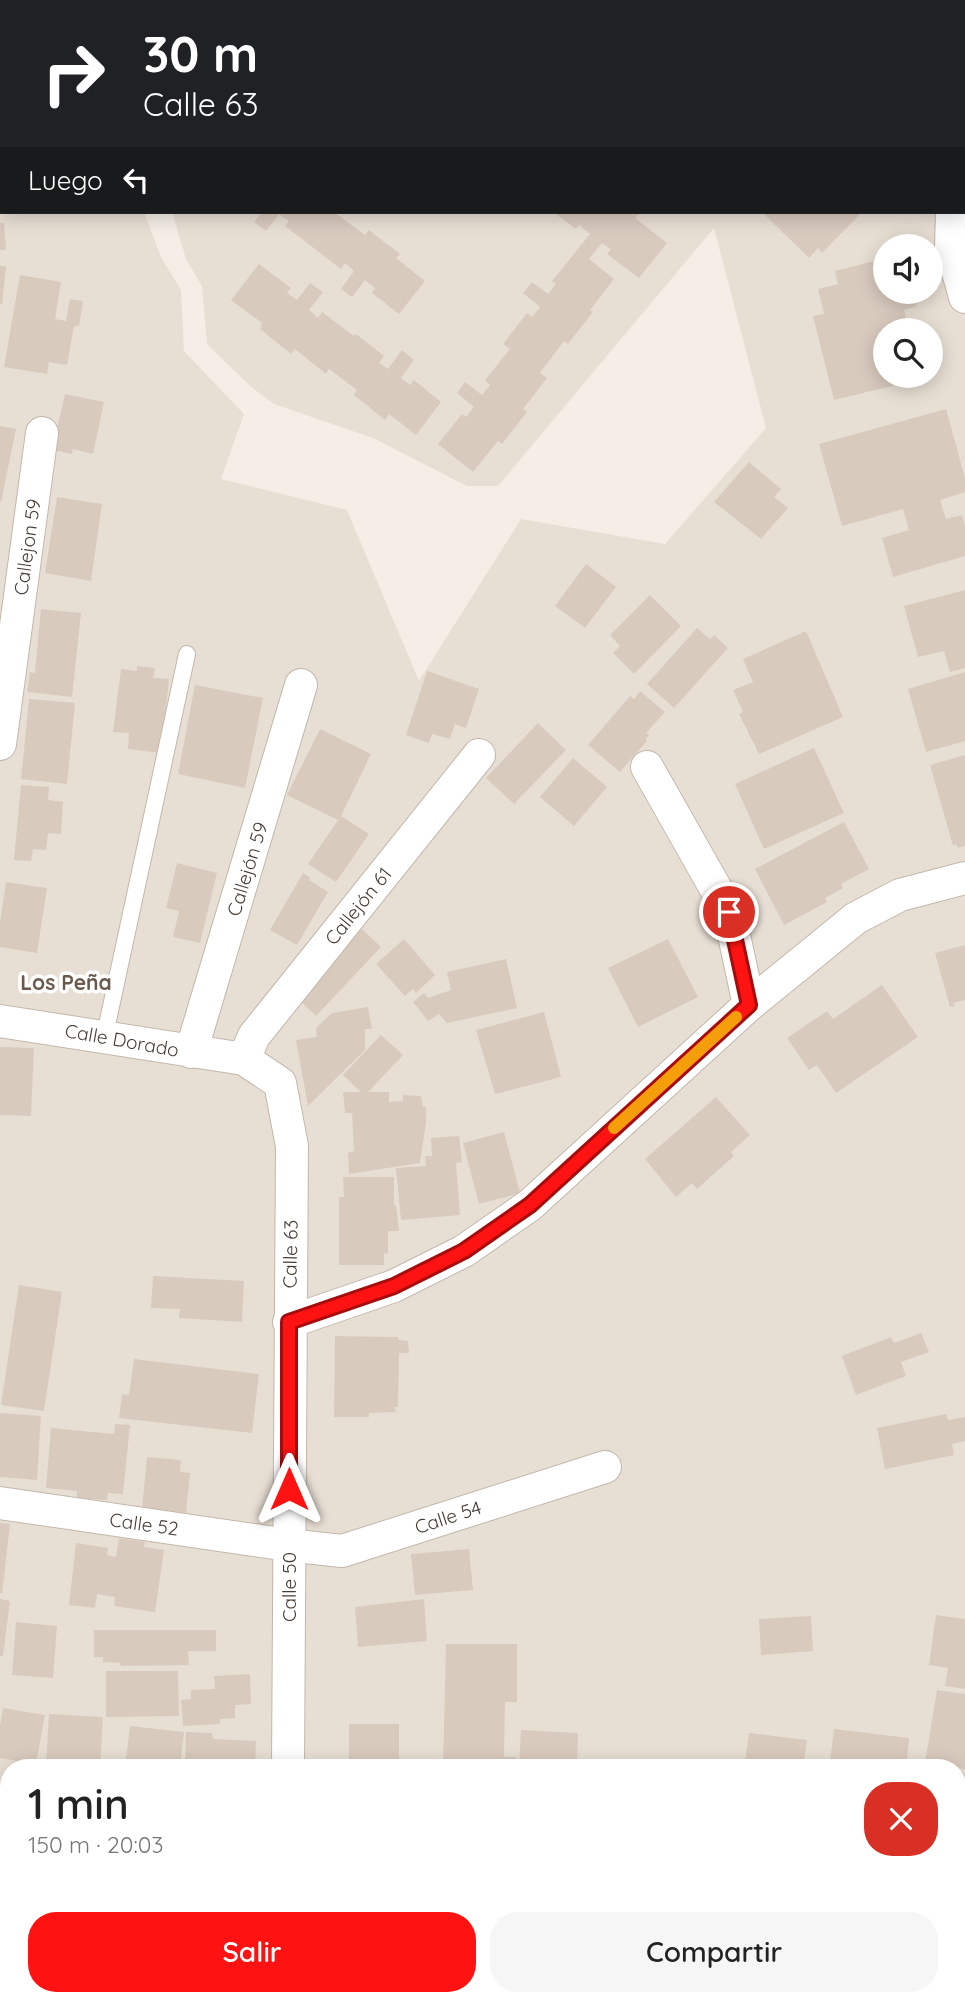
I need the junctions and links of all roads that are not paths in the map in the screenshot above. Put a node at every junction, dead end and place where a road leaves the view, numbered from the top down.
1 (952, 214) edge
2 (965, 297) edge
3 (42, 433) dead end
4 (187, 654) dead end
5 (301, 685) dead end
6 (0, 744) edge
7 (479, 755) dead end
8 (646, 767) dead end
9 (965, 878) edge
10 (749, 1005) junction
11 (0, 1021) edge
12 (104, 1039) junction
13 (191, 1052) junction
14 (244, 1059) junction
15 (289, 1322) junction
16 (605, 1467) dead end
17 (0, 1503) edge
18 (288, 1545) junction
19 (288, 1759) edge

1 - 2 street
3 - 6 street, Callejon 59
4 - 12 lane
5 - 13 street, Callejón 59
7 - 14 street, Callejón 61
8 - 10 street
9 - 10 street, Calle 63
10 - 15 street, Calle 63
11 - 12 street, Calle Dorado
12 - 13 street, Calle Dorado
13 - 14 street, Calle Dorado
14 - 15 street, Calle 63
15 - 18 street, Calle 50
16 - 18 street, Calle 54
17 - 18 street, Calle 52
18 - 19 street, Calle 50

